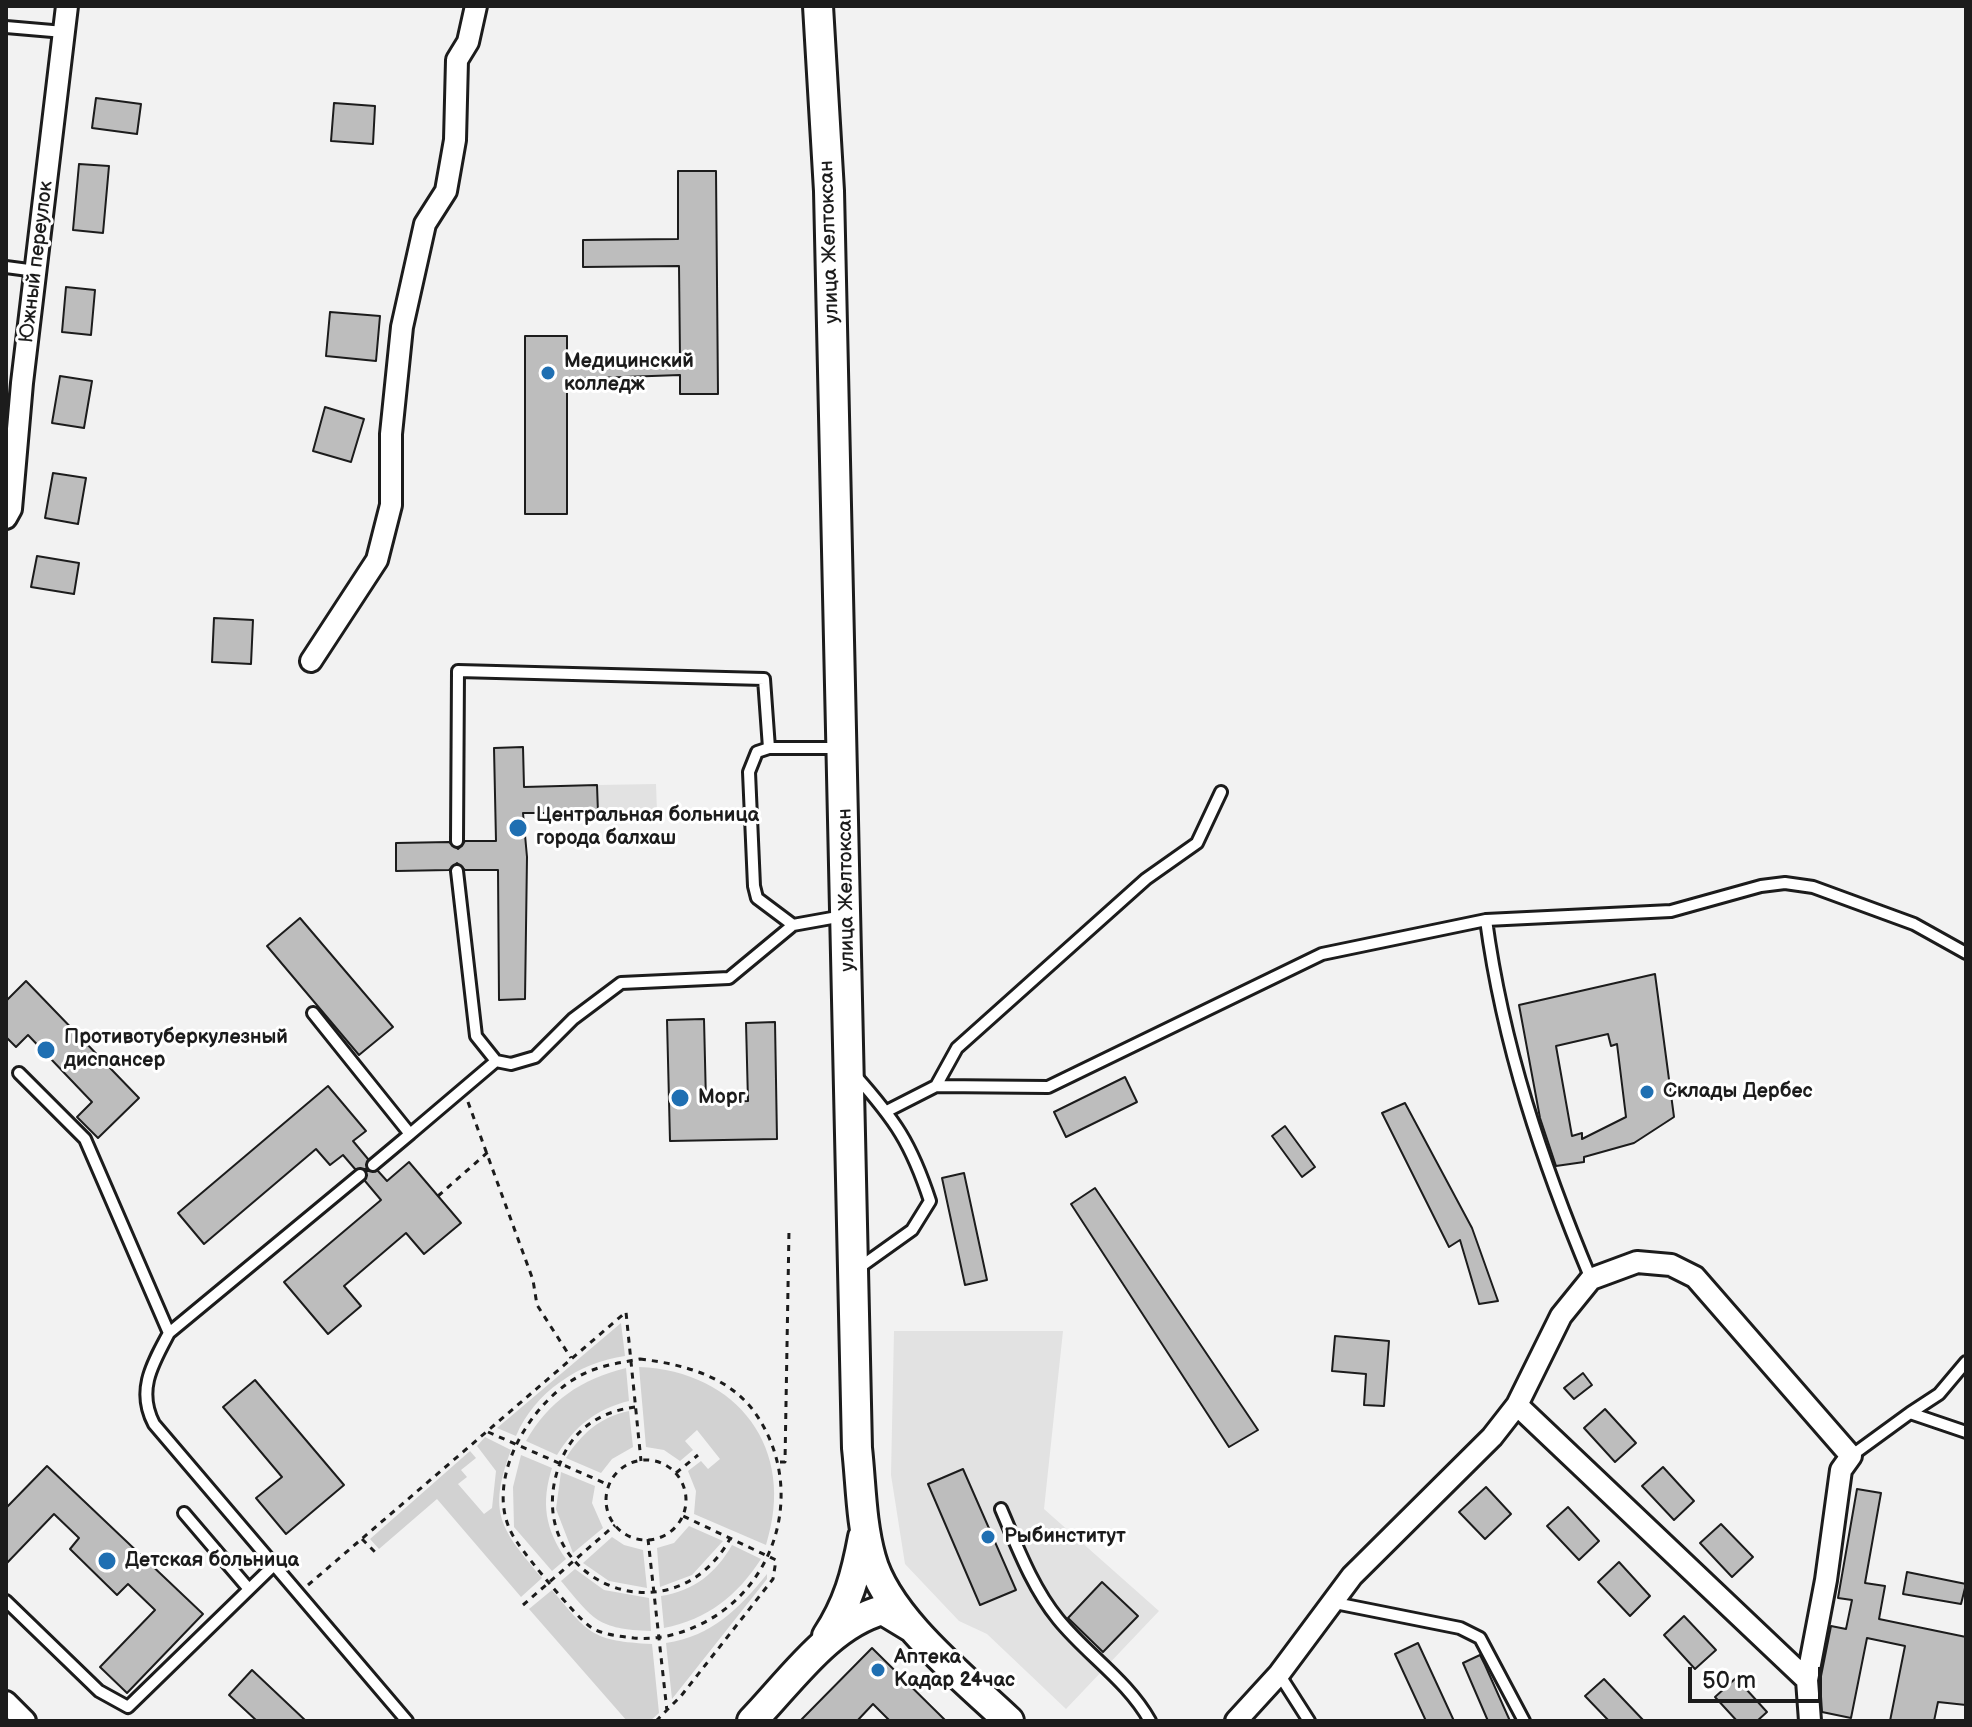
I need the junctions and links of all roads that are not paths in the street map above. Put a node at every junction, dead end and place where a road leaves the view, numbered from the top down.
1 (67, 6) edge
2 (476, 6) edge
3 (818, 6) edge
4 (6, 27) edge
5 (64, 32) junction
6 (6, 267) edge
7 (36, 271) junction
8 (6, 518) edge
9 (311, 661) dead end
10 (769, 748) junction
11 (843, 748) junction
12 (1221, 792) dead end
13 (457, 841) dead end
14 (457, 871) dead end
15 (847, 915) junction
16 (1486, 920) junction
17 (793, 925) junction
18 (1966, 953) edge
19 (313, 1013) dead end
20 (496, 1061) junction
21 (850, 1069) junction
22 (19, 1073) dead end
23 (936, 1086) junction
24 (887, 1111) junction
25 (410, 1134) junction
26 (373, 1165) dead end
27 (360, 1175) dead end
28 (855, 1271) junction
29 (1591, 1279) junction
30 (169, 1333) junction
31 (1966, 1362) edge
32 (1517, 1405) junction
33 (1910, 1413) junction
34 (1966, 1432) edge
35 (1851, 1456) junction
36 (1001, 1509) dead end
37 (184, 1513) dead end
38 (864, 1529) junction
39 (275, 1564) junction
40 (248, 1588) junction
41 (6, 1601) edge
42 (1335, 1603) junction
43 (915, 1630) junction
44 (816, 1654) junction
45 (1279, 1674) junction
46 (1807, 1680) junction
47 (6, 1702) edge
48 (763, 1717) edge
49 (25, 1721) edge
50 (407, 1721) edge
51 (1009, 1721) edge
52 (1150, 1721) edge
53 (1236, 1721) edge
54 (1309, 1721) edge
55 (1524, 1721) edge
56 (1810, 1721) edge

1 - 5 street, Южный переулок
2 - 9 street
3 - 11 main road, улица Желтоксан
4 - 5 lane
5 - 7 street, Южный переулок
6 - 7 lane
7 - 8 street, Южный переулок
10 - 11 lane
10 - 13 lane
10 - 17 lane
11 - 15 main road, улица Желтоксан
12 - 23 lane
14 - 20 lane
15 - 17 lane
15 - 21 main road, улица Желтоксан
16 - 18 lane
16 - 23 lane
16 - 29 lane
17 - 20 lane
19 - 25 lane
20 - 25 lane
21 - 24 lane
21 - 28 main road, улица Желтоксан
22 - 30 lane
23 - 24 lane
24 - 28 lane
25 - 26 lane
27 - 30 lane
28 - 38 main road, улица Желтоксан
29 - 32 street
29 - 35 street
30 - 39 lane
31 - 33 lane
32 - 42 street
32 - 46 street
33 - 34 lane
33 - 35 lane
35 - 46 street
36 - 52 lane
37 - 40 lane
38 - 43 main road, улица Желтоксан
38 - 44 main road
39 - 40 lane
39 - 50 lane
40 - 41 lane
42 - 45 street
42 - 55 lane
43 - 44 main road
43 - 51 main road, улица Желтоксан
44 - 48 main road
45 - 53 street
45 - 54 lane
46 - 56 street
47 - 49 street

